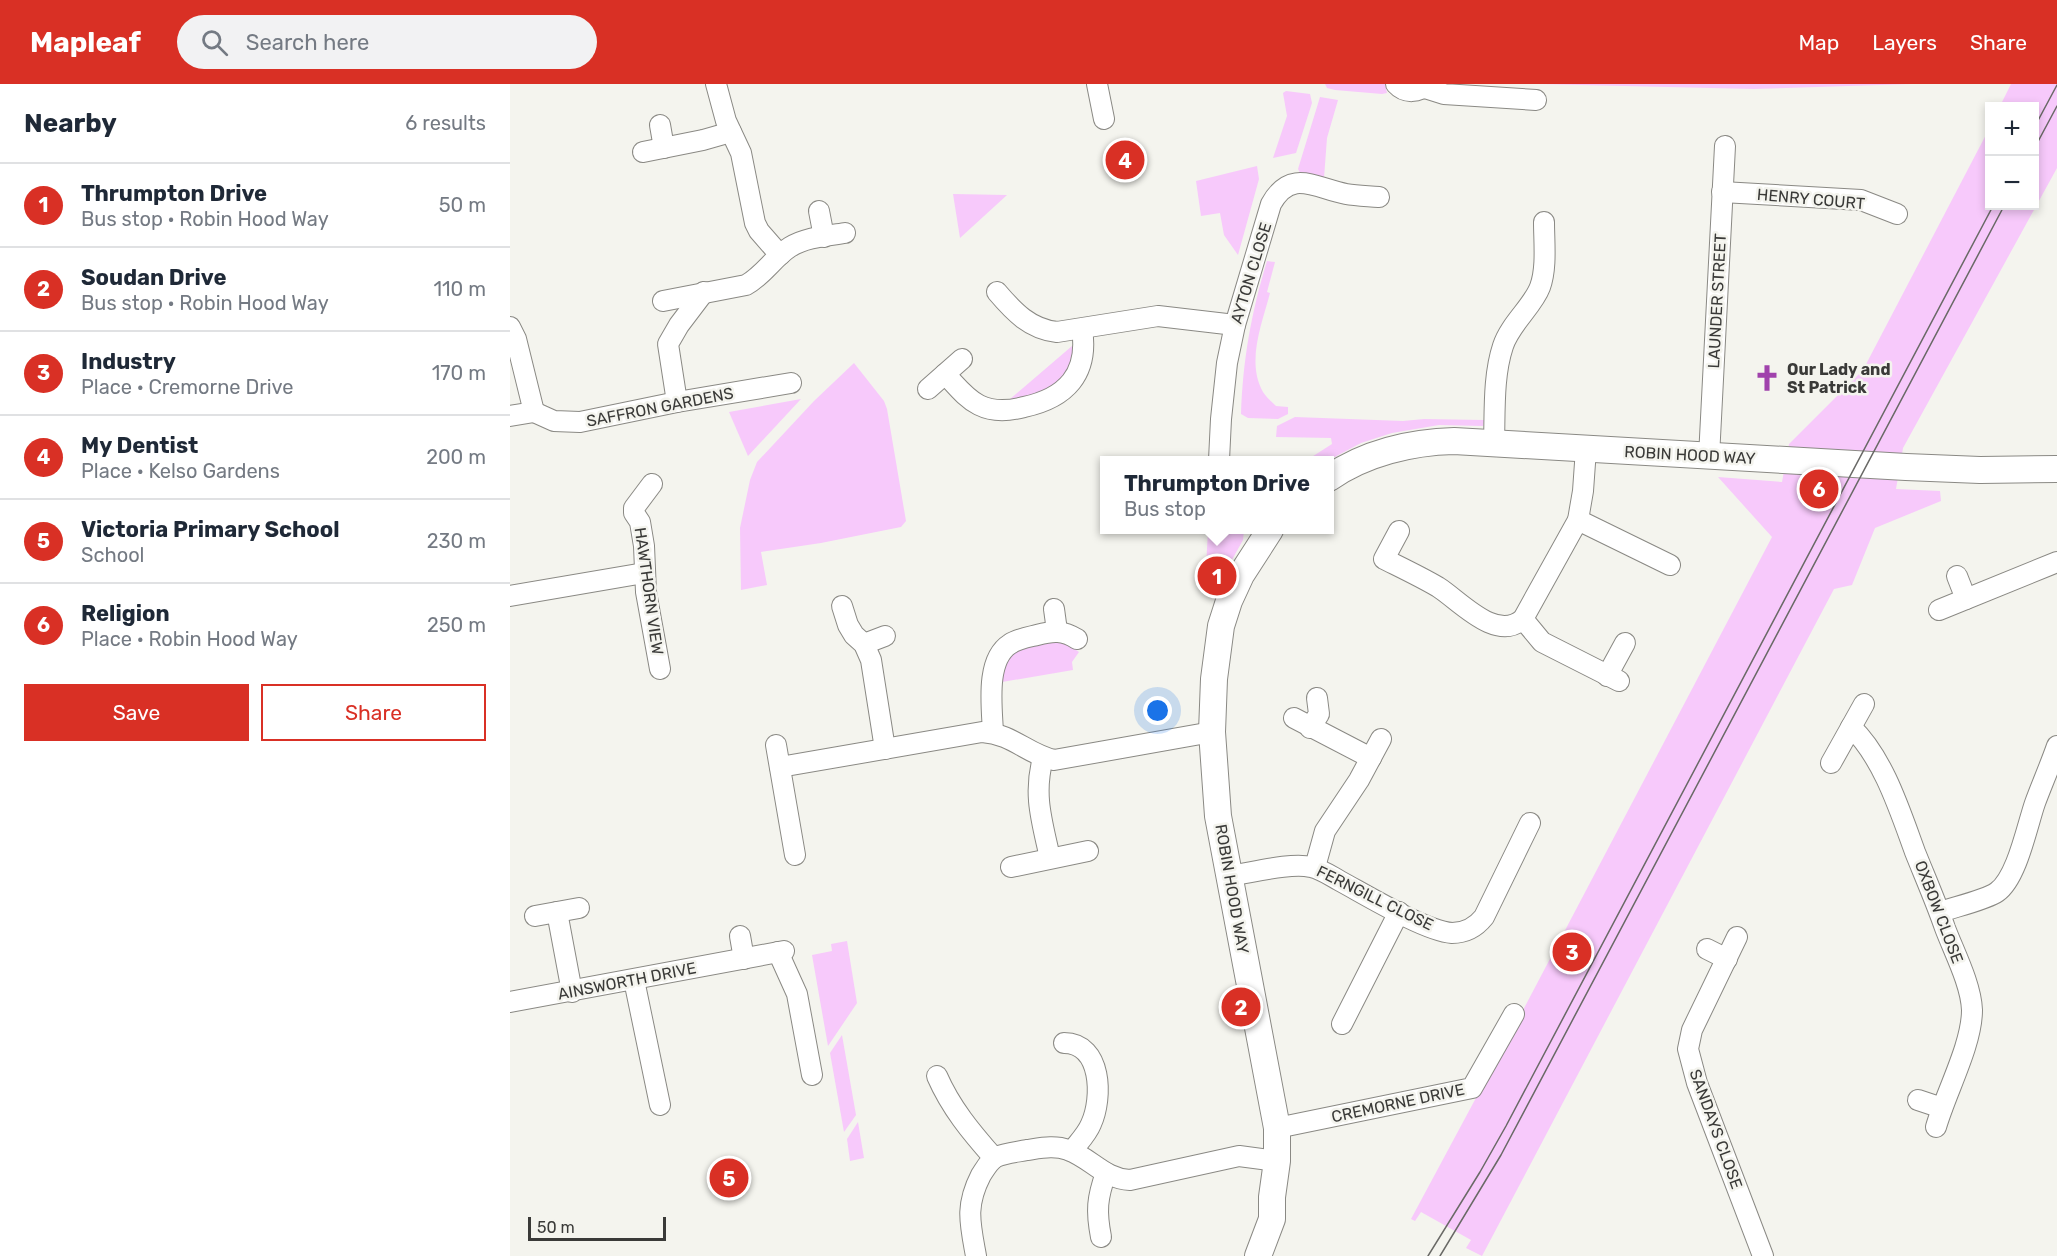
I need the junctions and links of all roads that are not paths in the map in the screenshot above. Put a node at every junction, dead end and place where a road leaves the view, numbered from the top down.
1 (716, 84) edge
2 (1097, 84) edge
3 (1396, 84) edge
4 (1427, 86) edge
5 (1536, 100) dead end
6 (1104, 119) dead end
7 (660, 125) dead end
8 (731, 132) junction
9 (1725, 146) dead end
10 (664, 148) junction
11 (643, 152) dead end
12 (1722, 192) junction
13 (1379, 197) dead end
14 (819, 211) dead end
15 (1897, 214) dead end
16 (1544, 222) dead end
17 (845, 233) dead end
18 (824, 237) junction
19 (780, 255) junction
20 (704, 292) junction
21 (997, 292) dead end
22 (663, 301) dead end
23 (1234, 325) junction
24 (1082, 329) junction
25 (517, 335) edge
26 (962, 359) dead end
27 (945, 374) junction
28 (791, 383) dead end
29 (928, 389) dead end
30 (677, 402) junction
31 (534, 412) junction
32 (510, 416) edge
33 (1494, 443) junction
34 (1586, 449) junction
35 (1219, 456) edge
36 (1709, 457) junction
37 (2057, 469) edge
38 (1334, 475) edge
39 (652, 484) dead end
40 (1578, 520) junction
41 (1399, 531) dead end
42 (1267, 534) edge
43 (2057, 562) edge
44 (1670, 565) dead end
45 (644, 573) junction
46 (1957, 576) dead end
47 (510, 596) edge
48 (1966, 598) junction
49 (842, 606) dead end
50 (1054, 609) dead end
51 (1939, 610) dead end
52 (1523, 619) junction
53 (1057, 631) junction
54 (885, 636) dead end
55 (1077, 639) dead end
56 (1625, 643) dead end
57 (864, 644) junction
58 (660, 669) dead end
59 (1317, 698) dead end
60 (1864, 704) dead end
61 (1851, 727) junction
62 (1212, 732) junction
63 (993, 733) junction
64 (1381, 739) dead end
65 (776, 745) dead end
66 (2057, 747) edge
67 (885, 749) junction
68 (1043, 758) junction
69 (1371, 758) junction
70 (1831, 763) dead end
71 (780, 767) junction
72 (1530, 823) dead end
73 (1088, 851) dead end
74 (795, 855) dead end
75 (1050, 858) junction
76 (1011, 867) dead end
77 (1315, 867) junction
78 (1229, 876) junction
79 (579, 908) dead end
80 (557, 912) junction
81 (1399, 912) junction
82 (1940, 912) junction
83 (535, 916) dead end
84 (740, 936) dead end
85 (1737, 937) dead end
86 (1707, 949) dead end
87 (744, 958) junction
88 (1727, 959) junction
89 (634, 980) junction
90 (572, 992) junction
91 (510, 1002) edge
92 (1514, 1014) dead end
93 (1342, 1024) dead end
94 (1064, 1043) dead end
95 (812, 1076) dead end
96 (937, 1076) dead end
97 (1918, 1100) dead end
98 (660, 1105) dead end
99 (1942, 1108) junction
100 (1936, 1127) dead end
101 (1277, 1128) junction
102 (1072, 1151) junction
103 (994, 1158) junction
104 (1277, 1161) junction
105 (1106, 1173) junction
106 (1101, 1237) dead end
107 (976, 1256) edge
108 (1258, 1256) edge
109 (1763, 1256) edge

1 - 8 street
2 - 6 street
3 - 4 street
4 - 5 street
7 - 10 street
8 - 10 street
8 - 19 street
9 - 12 street, LAUNDER STREET
10 - 11 street
12 - 15 street, HENRY COURT
12 - 36 street, LAUNDER STREET
13 - 23 street, AYTON CLOSE
14 - 18 street
16 - 33 street
17 - 18 street
18 - 19 street
19 - 20 street
20 - 22 street
20 - 30 street
21 - 24 street
23 - 24 street
23 - 35 street, AYTON CLOSE
24 - 27 street
25 - 31 street
26 - 27 street
27 - 29 street
28 - 30 street, SAFFRON GARDENS
30 - 31 street, SAFFRON GARDENS
31 - 32 street
33 - 34 street, ROBIN HOOD WAY
33 - 38 street, ROBIN HOOD WAY
34 - 36 street, ROBIN HOOD WAY
34 - 40 street
36 - 37 street, ROBIN HOOD WAY
39 - 45 street, HAWTHORN VIEW
40 - 44 street
40 - 52 street
41 - 52 street
42 - 62 street, ROBIN HOOD WAY
43 - 48 street
45 - 47 street
45 - 58 street, HAWTHORN VIEW
46 - 48 street
48 - 51 street
49 - 57 street
50 - 53 street
52 - 56 street
53 - 55 street
53 - 63 street
54 - 57 street
57 - 67 street
59 - 69 street
60 - 61 street
61 - 70 street
61 - 82 street, OXBOW CLOSE
62 - 68 street
62 - 78 street, ROBIN HOOD WAY
63 - 67 street
63 - 68 street
64 - 69 street
65 - 71 street
66 - 82 street
67 - 71 street
68 - 75 street
69 - 77 street
71 - 74 street
72 - 81 street, FERNGILL CLOSE
73 - 75 street
75 - 76 street
77 - 78 street, FERNGILL CLOSE
77 - 81 street, FERNGILL CLOSE
78 - 101 street, ROBIN HOOD WAY
79 - 80 street
80 - 83 street
80 - 90 street
81 - 93 street
82 - 99 street, OXBOW CLOSE
84 - 87 street
85 - 88 street, SANDAYS CLOSE
86 - 88 street
87 - 89 street, AINSWORTH DRIVE
87 - 95 street, AINSWORTH DRIVE
88 - 109 street, SANDAYS CLOSE
89 - 90 street, AINSWORTH DRIVE
89 - 98 street
90 - 91 street, AINSWORTH DRIVE
92 - 101 street, CREMORNE DRIVE
94 - 102 street
96 - 103 street
97 - 99 street
99 - 100 street, OXBOW CLOSE
101 - 104 street, ROBIN HOOD WAY
102 - 103 street
102 - 105 street
103 - 107 street
104 - 105 street
104 - 108 street, ROBIN HOOD WAY
105 - 106 street

